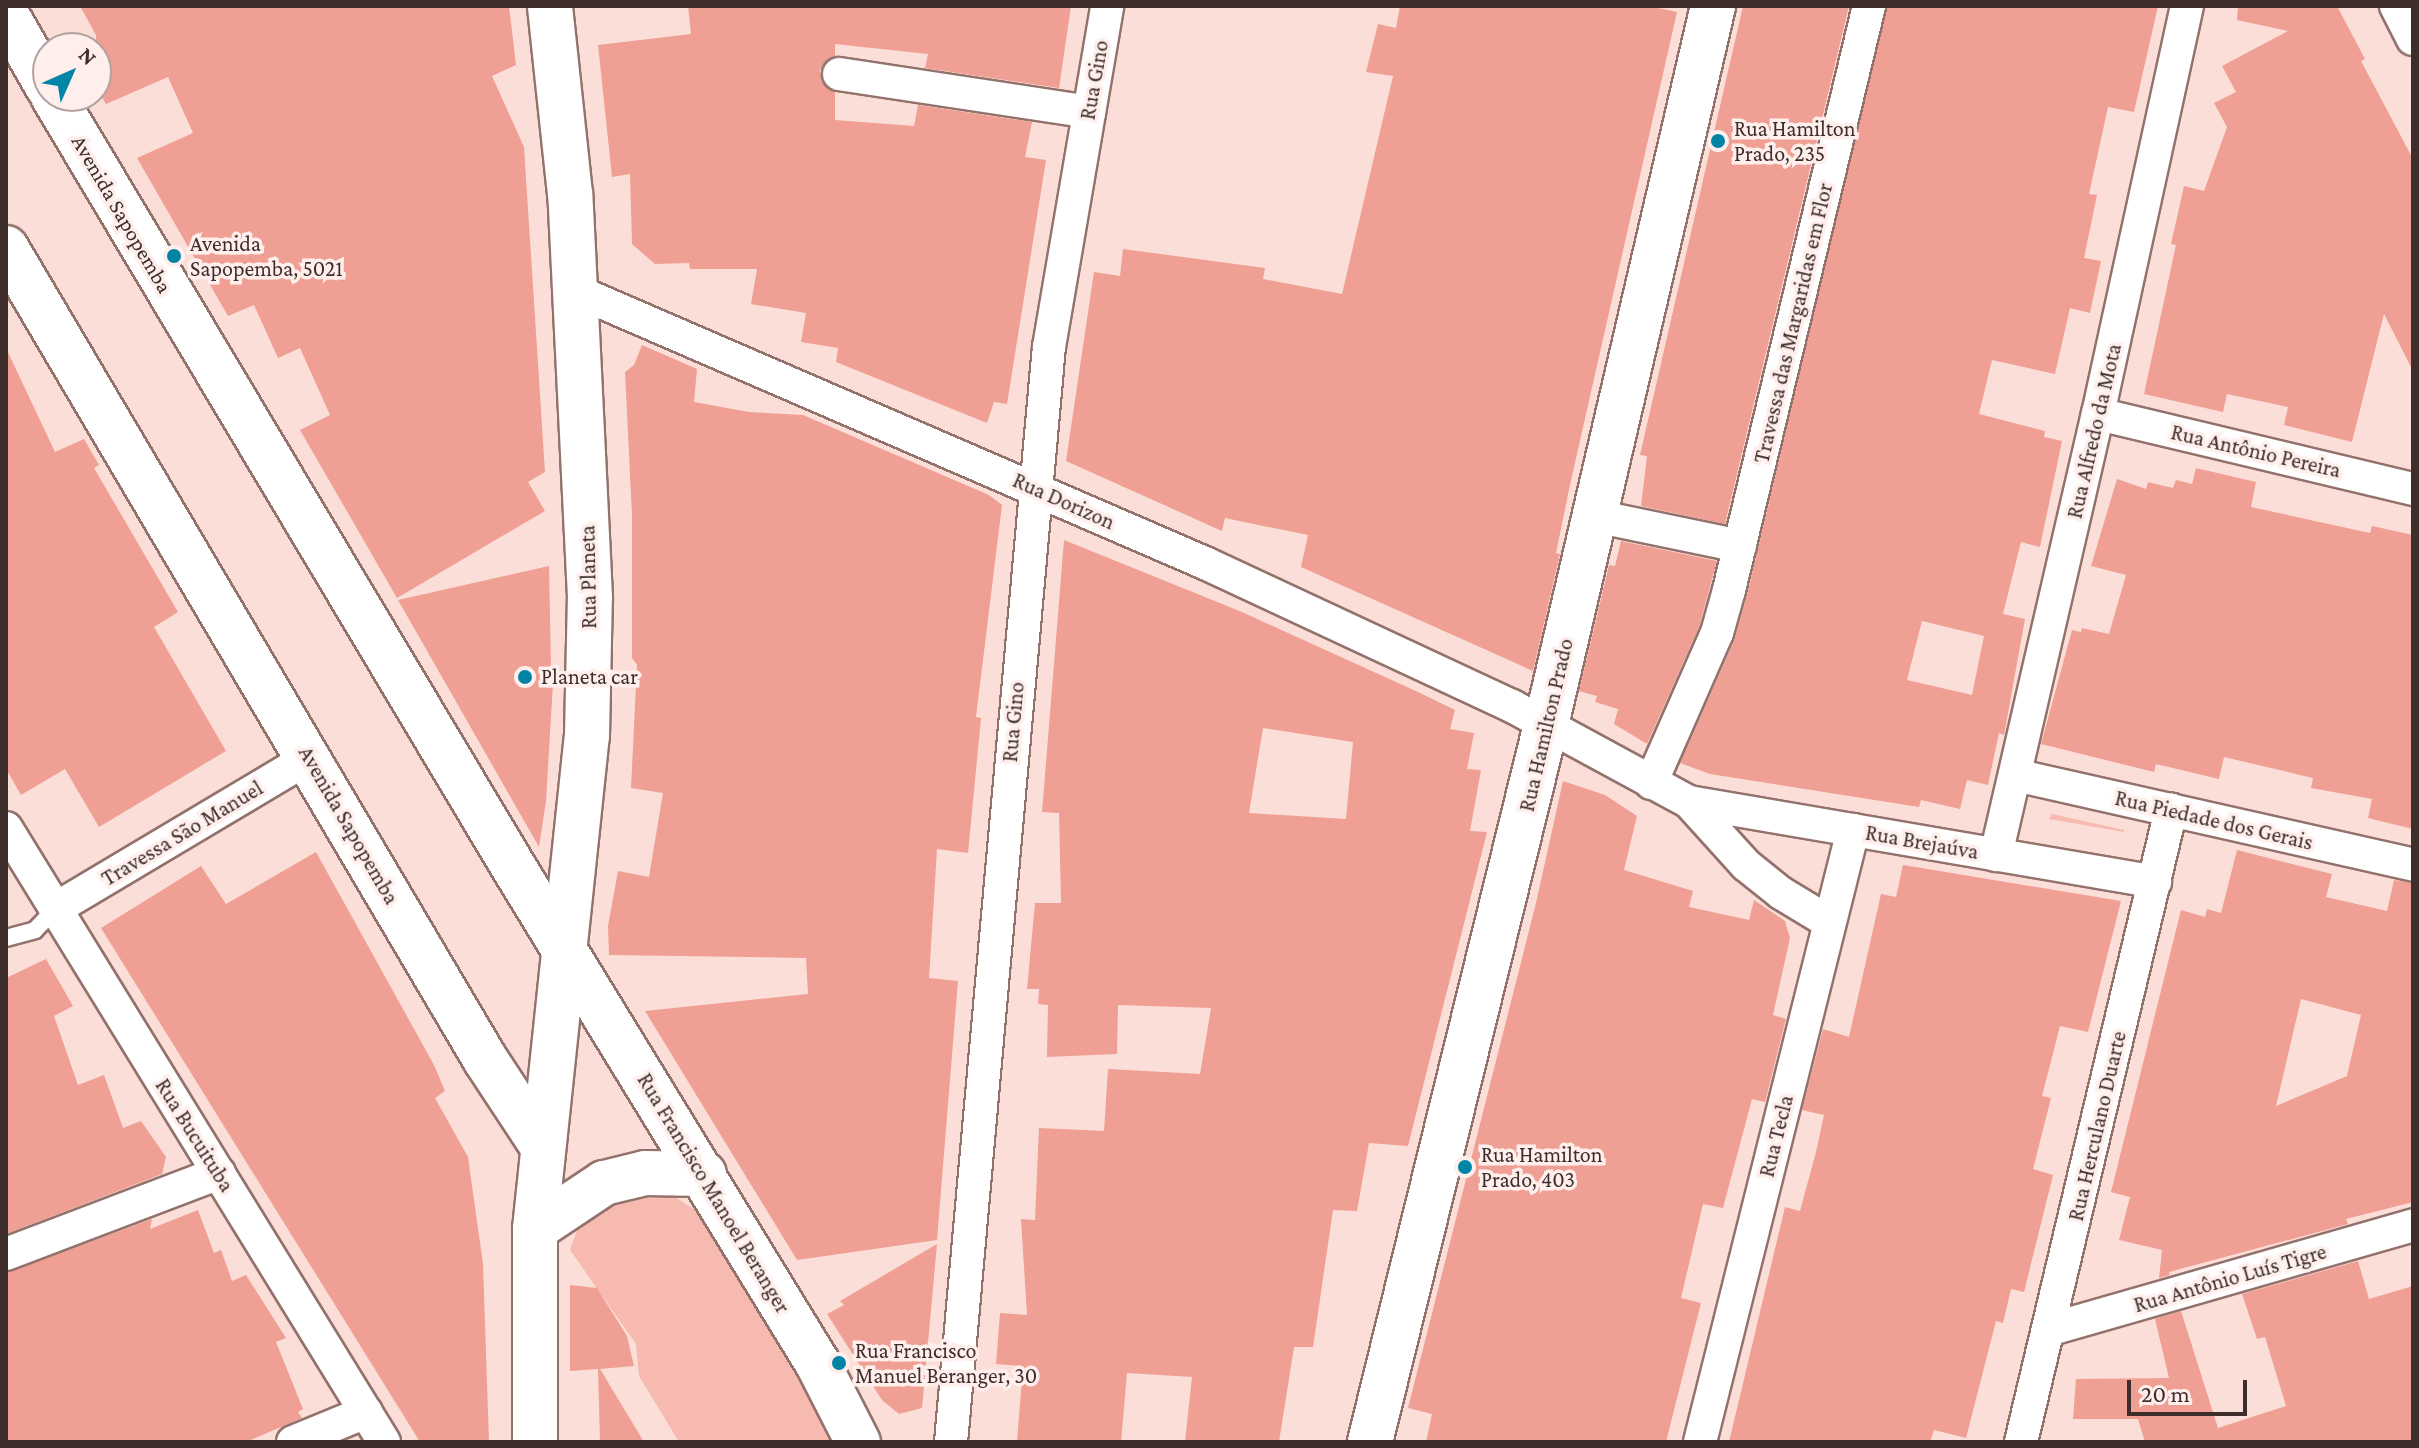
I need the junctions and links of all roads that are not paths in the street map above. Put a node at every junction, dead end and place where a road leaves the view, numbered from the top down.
1 (550, 6) edge
2 (1107, 6) edge
3 (1713, 6) edge
4 (1869, 6) edge
5 (2187, 6) edge
6 (2396, 6) edge
7 (6, 14) edge
8 (2413, 39) edge
9 (32, 59) edge
10 (839, 74) dead end
11 (63, 112) edge
12 (1089, 112) junction
13 (6, 248) edge
14 (576, 291) junction
15 (2098, 414) junction
16 (1035, 489) junction
17 (2413, 489) edge
18 (1595, 516) junction
19 (1740, 546) junction
20 (1546, 725) junction
21 (310, 757) junction
22 (2015, 775) junction
23 (1651, 783) junction
24 (1689, 802) junction
25 (2171, 810) junction
26 (6, 828) edge
27 (1853, 830) junction
28 (1996, 855) junction
29 (572, 859) junction
30 (2413, 865) edge
31 (516, 871) junction
32 (2155, 882) junction
33 (55, 909) junction
34 (1829, 922) junction
35 (6, 938) edge
36 (564, 948) junction
37 (543, 1147) junction
38 (219, 1173) junction
39 (704, 1174) junction
40 (2413, 1225) edge
41 (535, 1229) junction
42 (6, 1254) edge
43 (2048, 1330) junction
44 (366, 1412) junction
45 (293, 1442) edge
46 (384, 1442) edge
47 (535, 1442) edge
48 (858, 1442) edge
49 (951, 1442) edge
50 (1370, 1442) edge
51 (1700, 1442) edge
52 (2021, 1442) edge

1 - 14 main road, Rua Planeta
2 - 12 street, Rua Gino
3 - 18 main road, Rua Hamilton Prado
4 - 19 street, Travessa das Margaridas em Flor
5 - 15 street, Rua Alfredo da Mota
6 - 8 street
7 - 9 main road
10 - 12 street
11 - 31 main road, Avenida Sapopemba
12 - 16 street, Rua Gino
13 - 21 main road, Avenida Sapopemba
14 - 16 street, Rua Dorizon
14 - 29 main road, Rua Planeta
15 - 17 street, Rua Antônio Pereira
15 - 22 street, Rua Alfredo da Mota
16 - 20 street, Rua Dorizon
16 - 49 street, Rua Gino
18 - 19 street
18 - 20 main road, Rua Hamilton Prado
19 - 23 street, Travessa das Margaridas em Flor
20 - 23 street, Rua Brejaúva
20 - 50 main road, Rua Hamilton Prado
21 - 33 street, Travessa São Manuel
21 - 37 main road, Avenida Sapopemba
22 - 25 street, Rua Piedade dos Gerais
22 - 28 street, Rua Alfredo da Mota
23 - 24 street, Rua Brejaúva
24 - 27 street, Rua Brejaúva
24 - 34 street, Rua Brejaúva
25 - 30 street, Rua Piedade dos Gerais
25 - 32 street, Rua Herculano Duarte
26 - 33 street, Rua Bucuituba
27 - 28 street, Rua Brejaúva
27 - 34 street, Rua Tecla
28 - 32 street, Rua Brejaúva
29 - 31 main road
29 - 36 main road, Rua Planeta
31 - 36 main road, Avenida Sapopemba
32 - 43 street, Rua Herculano Duarte
33 - 35 lane
33 - 38 street, Rua Bucuituba
34 - 51 street, Rua Tecla
36 - 37 main road, Rua Planeta
36 - 39 main road, Rua Francisco Manoel Beranger
37 - 41 main road
38 - 42 street
38 - 44 street, Rua Bucuituba
39 - 41 main road
39 - 48 main road, Rua Francisco Manoel Beranger
40 - 43 street, Rua Antônio Luís Tigre
41 - 47 main road
43 - 52 street, Rua Herculano Duarte
44 - 45 street
44 - 46 street, Rua Bucuituba

